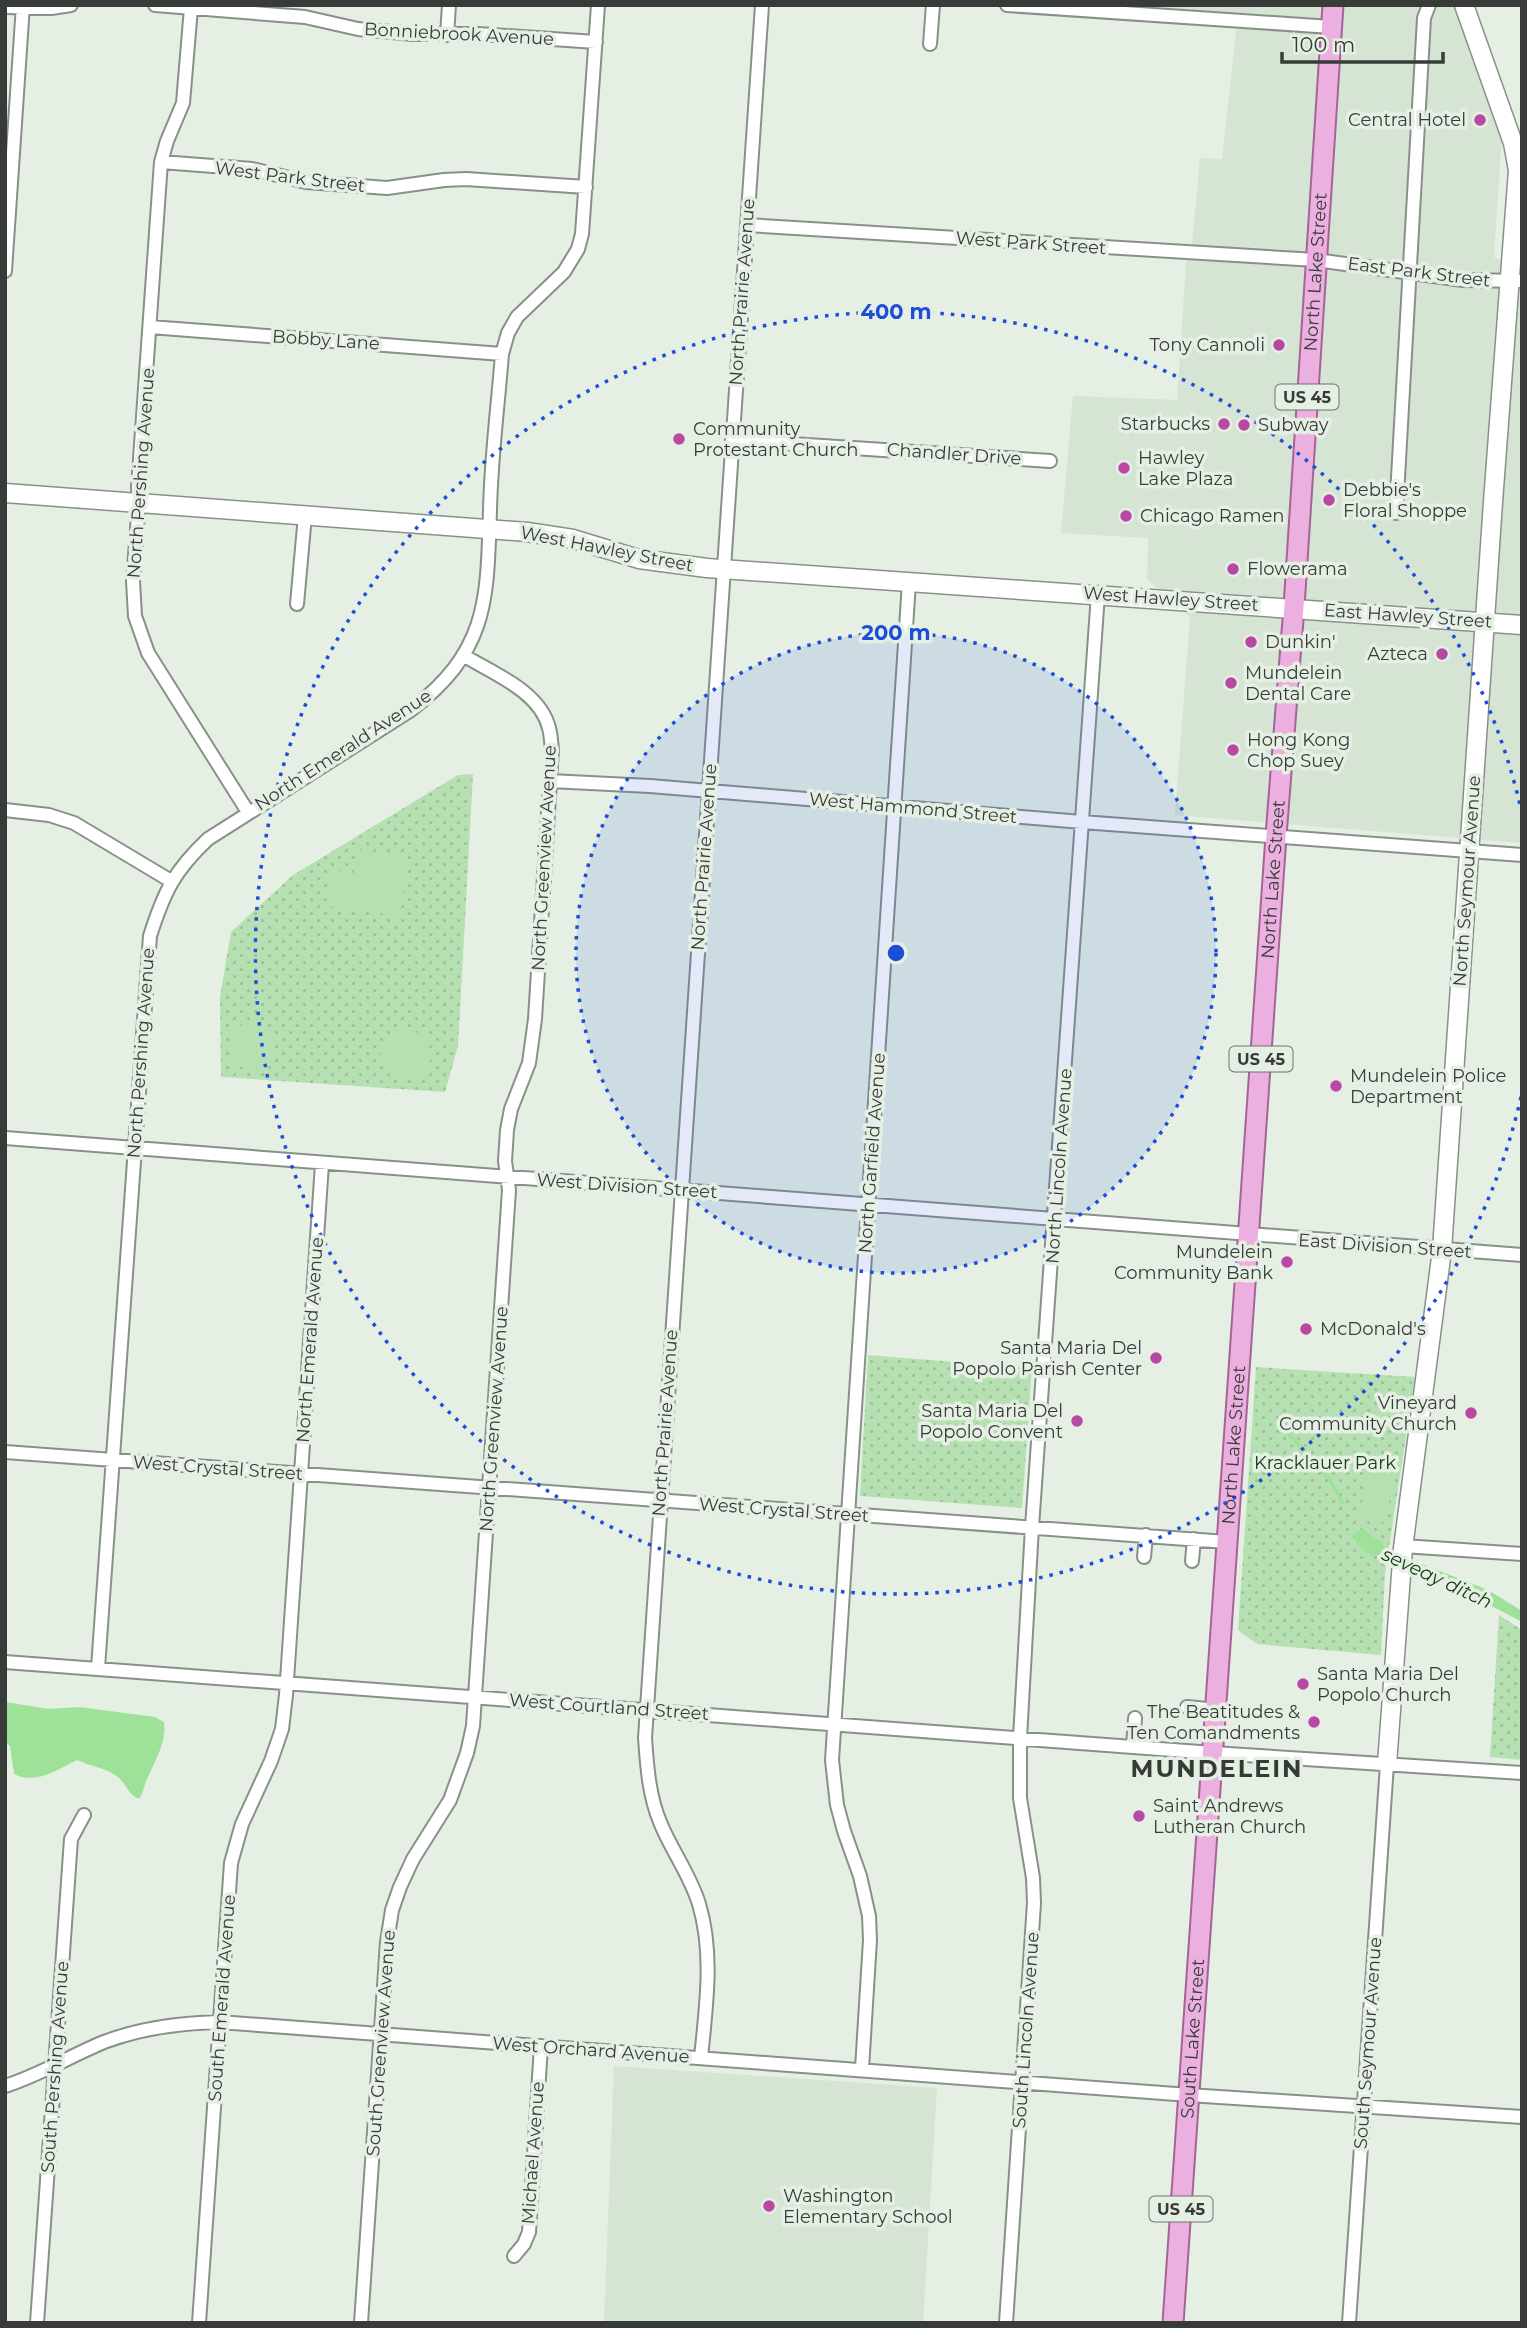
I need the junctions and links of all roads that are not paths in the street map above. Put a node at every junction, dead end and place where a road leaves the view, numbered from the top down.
1 (71, 5) edge
2 (155, 5) edge
3 (449, 5) edge
4 (598, 5) edge
5 (762, 5) edge
6 (933, 5) edge
7 (1007, 5) edge
8 (1333, 5) edge
9 (1429, 5) edge
10 (1464, 5) edge
11 (5, 7) edge
12 (23, 7) edge
13 (191, 8) junction
14 (1331, 27) junction
15 (447, 35) junction
16 (596, 42) junction
17 (930, 44) dead end
18 (161, 162) junction
19 (586, 187) junction
20 (747, 225) junction
21 (1316, 260) junction
22 (5, 271) edge
23 (1409, 272) junction
24 (1515, 281) edge
25 (150, 327) junction
26 (502, 354) junction
27 (732, 440) junction
28 (1050, 461) dead end
29 (5, 494) edge
30 (139, 503) junction
31 (1396, 513) dead end
32 (305, 515) junction
33 (491, 529) junction
34 (723, 569) junction
35 (909, 582) junction
36 (1098, 594) junction
37 (297, 604) dead end
38 (1294, 607) junction
39 (1485, 622) junction
40 (1522, 625) edge
41 (463, 655) junction
42 (550, 781) junction
43 (708, 790) junction
44 (895, 806) junction
45 (5, 810) edge
46 (248, 812) junction
47 (1082, 822) junction
48 (1276, 836) junction
49 (1469, 852) junction
50 (1522, 855) edge
51 (171, 881) junction
52 (5, 1138) edge
53 (134, 1149) junction
54 (322, 1164) junction
55 (507, 1177) junction
56 (681, 1190) junction
57 (868, 1205) junction
58 (1055, 1220) junction
59 (1248, 1236) junction
60 (1442, 1250) junction
61 (1522, 1255) edge
62 (5, 1452) edge
63 (113, 1460) junction
64 (300, 1474) junction
65 (490, 1488) junction
66 (660, 1501) junction
67 (847, 1515) junction
68 (1032, 1527) junction
69 (1146, 1535) junction
70 (1194, 1539) junction
71 (1227, 1542) junction
72 (1403, 1547) junction
73 (1522, 1554) edge
74 (1144, 1557) dead end
75 (1192, 1560) dead end
76 (5, 1662) edge
77 (98, 1668) junction
78 (287, 1684) junction
79 (476, 1698) junction
80 (1187, 1707) dead end
81 (647, 1710) junction
82 (1216, 1710) junction
83 (1135, 1718) dead end
84 (834, 1724) junction
85 (1020, 1738) junction
86 (1133, 1747) junction
87 (1213, 1753) junction
88 (1387, 1764) junction
89 (1522, 1773) edge
90 (84, 1815) dead end
91 (219, 2022) junction
92 (380, 2034) junction
93 (541, 2046) junction
94 (701, 2057) junction
95 (55, 2066) junction
96 (862, 2069) junction
97 (1023, 2081) junction
98 (5, 2086) edge
99 (1189, 2095) junction
100 (1364, 2106) junction
101 (1522, 2117) edge
102 (514, 2256) dead end
103 (37, 2323) edge
104 (199, 2323) edge
105 (360, 2323) edge
106 (1006, 2323) edge
107 (1173, 2323) edge
108 (1349, 2323) edge

1 - 12 street
2 - 13 street, Bonniebrook Avenue
3 - 15 street
4 - 16 street
5 - 20 street, North Prairie Avenue
6 - 17 street
7 - 14 street
8 - 14 main road, North Lake Street / US 45
9 - 23 street
10 - 24 street, North Seymour Avenue
11 - 12 street
12 - 22 street
13 - 15 street, Bonniebrook Avenue
13 - 18 street, North Pershing Avenue
14 - 21 main road, North Lake Street / US 45
15 - 16 street, Bonniebrook Avenue
16 - 19 street
18 - 19 street, West Park Street
18 - 25 street, North Pershing Avenue
19 - 26 street
20 - 21 street, West Park Street
20 - 27 street, North Prairie Avenue
21 - 23 street, East Park Street
21 - 38 main road, North Lake Street / US 45
23 - 24 street, East Park Street
23 - 31 street
24 - 39 street, North Seymour Avenue
25 - 26 street, Bobby Lane
25 - 30 street, North Pershing Avenue
26 - 33 street
27 - 28 street, Chandler Drive
27 - 34 street, North Prairie Avenue
29 - 30 street, West Hawley Street
30 - 32 street, West Hawley Street
30 - 46 street, North Pershing Avenue
32 - 33 street, West Hawley Street
32 - 37 street
33 - 34 street, West Hawley Street
33 - 41 street
34 - 35 street, West Hawley Street
34 - 43 street, North Prairie Avenue
35 - 36 street, West Hawley Street
35 - 44 street, North Garfield Avenue
36 - 38 street, West Hawley Street
36 - 47 street, North Lincoln Avenue
38 - 39 street, East Hawley Street
38 - 48 main road, North Lake Street / US 45
39 - 40 street, East Hawley Street
39 - 49 street, North Seymour Avenue
41 - 42 street, North Greenview Avenue
41 - 46 street, North Emerald Avenue
42 - 43 street, West Hammond Street
42 - 55 street, North Greenview Avenue
43 - 44 street, West Hammond Street
43 - 56 street, North Prairie Avenue
44 - 47 street, West Hammond Street
44 - 57 street, North Garfield Avenue
45 - 51 street
46 - 51 street, North Pershing Avenue
47 - 48 street, West Hammond Street
47 - 58 street, North Lincoln Avenue
48 - 49 street, West Hammond Street
48 - 59 main road, North Lake Street / US 45
49 - 50 street, West Hammond Street
49 - 60 street, North Seymour Avenue
51 - 53 street, North Pershing Avenue
52 - 53 street, West Division Street
53 - 54 street, West Division Street
53 - 63 street, North Pershing Avenue
54 - 55 street, West Division Street
54 - 64 street, North Emerald Avenue
55 - 56 street, West Division Street
55 - 65 street, North Greenview Avenue
56 - 57 street, West Division Street
56 - 66 street, North Prairie Avenue
57 - 58 street, West Division Street
57 - 67 street, North Garfield Avenue
58 - 59 street, West Division Street
58 - 68 street, North Lincoln Avenue
59 - 60 street, East Division Street
59 - 71 main road, North Lake Street / US 45
60 - 61 street, East Division Street
60 - 72 street, North Seymour Avenue
62 - 63 street, West Crystal Street
63 - 64 street, West Crystal Street
63 - 77 street, North Pershing Avenue
64 - 65 street, West Crystal Street
64 - 78 street, North Emerald Avenue
65 - 66 street, West Crystal Street
65 - 79 street, North Greenview Avenue
66 - 67 street, West Crystal Street
66 - 81 street, North Prairie Avenue
67 - 68 street, West Crystal Street
67 - 84 street, North Garfield Avenue
68 - 69 street, West Crystal Street
68 - 85 street, North Lincoln Avenue
69 - 70 street, West Crystal Street
69 - 74 street
70 - 71 street, West Crystal Street
70 - 75 street
71 - 82 main road, North Lake Street / US 45
72 - 73 street
72 - 88 street, North Seymour Avenue
76 - 77 street, West Courtland Street
77 - 78 street, West Courtland Street
78 - 79 street, West Courtland Street
78 - 91 street, South Emerald Avenue
79 - 81 street, West Courtland Street
79 - 92 street, South Greenview Avenue
80 - 82 street
81 - 84 street, West Courtland Street
81 - 94 street, North Prairie Avenue
82 - 87 main road, North Lake Street / US 45
83 - 86 street
84 - 85 street, West Courtland Street
84 - 96 street, North Garfield Avenue
85 - 86 street, West Courtland Street
85 - 97 street, South Lincoln Avenue
86 - 87 street, West Courtland Street
87 - 88 street, West Courtland Street
87 - 99 main road, South Lake Street / US 45
88 - 89 street, West Courtland Street
88 - 100 street, South Seymour Avenue
90 - 95 street, South Pershing Avenue
91 - 92 street, West Orchard Avenue
91 - 95 street, West Orchard Avenue
91 - 104 street, South Emerald Avenue
92 - 93 street, West Orchard Avenue
92 - 105 street, South Greenview Avenue
93 - 94 street, West Orchard Avenue
93 - 102 street, Michael Avenue
94 - 96 street, West Orchard Avenue
95 - 98 street, West Orchard Avenue
95 - 103 street, South Pershing Avenue
96 - 97 street, West Orchard Avenue
97 - 99 street, West Orchard Avenue
97 - 106 street, South Lincoln Avenue
99 - 100 street, West Orchard Avenue
99 - 107 main road, South Lake Street / US 45
100 - 101 street, West Orchard Avenue
100 - 108 street, South Seymour Avenue

